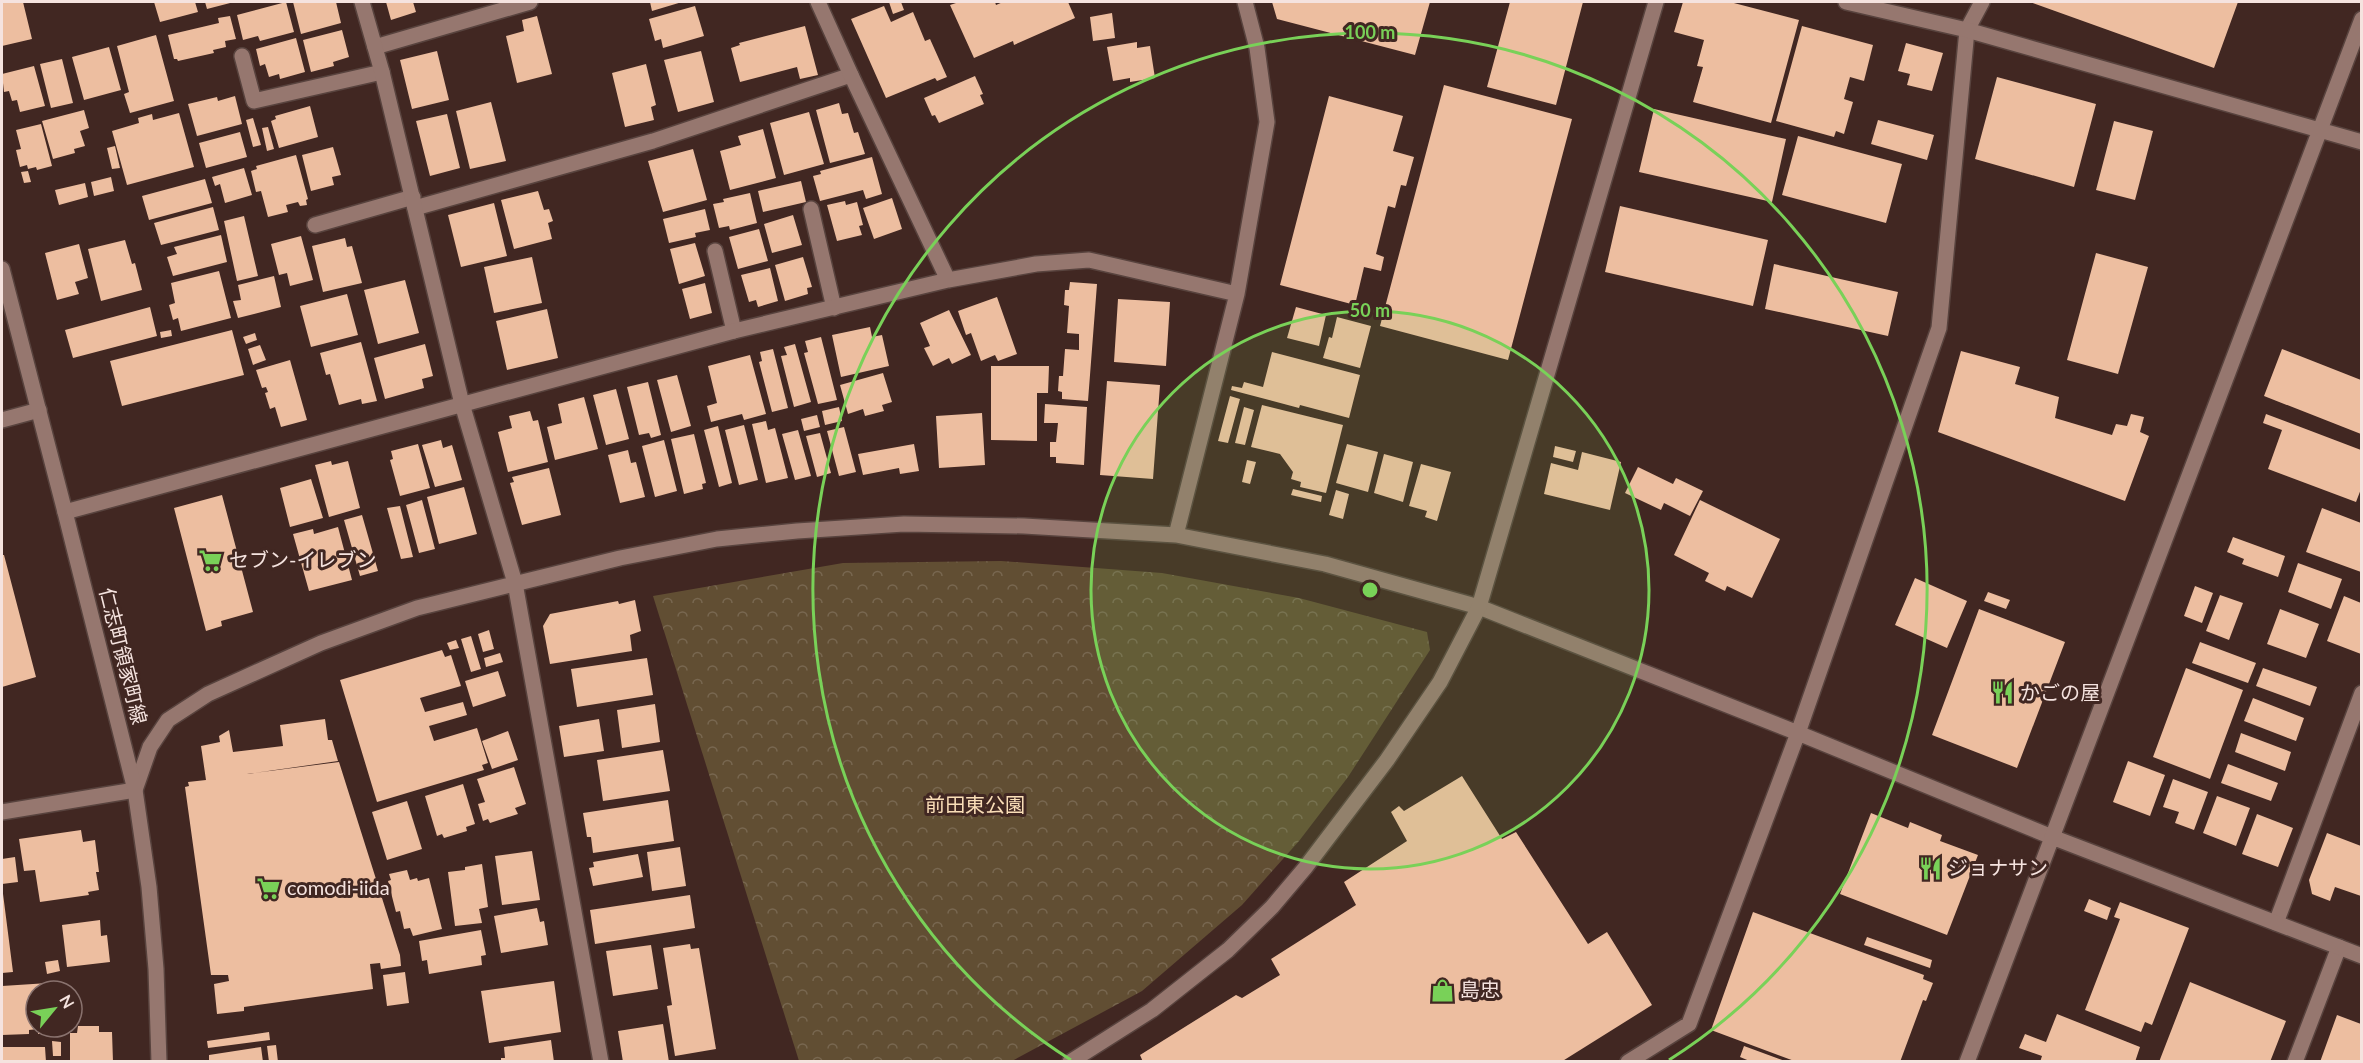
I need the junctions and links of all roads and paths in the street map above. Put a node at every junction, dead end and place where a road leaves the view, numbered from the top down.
1 (363, 2) edge
2 (530, 2) edge
3 (818, 2) edge
4 (1245, 2) edge
5 (1656, 2) edge
6 (1846, 2) edge
7 (1982, 2) edge
8 (2361, 19) edge
9 (1967, 30) junction
10 (375, 46) junction
11 (242, 56) dead end
12 (382, 72) junction
13 (851, 75) junction
14 (2319, 131) junction
15 (2361, 142) edge
16 (414, 203) junction
17 (811, 209) dead end
18 (315, 225) dead end
19 (715, 250) dead end
20 (2, 268) edge
21 (948, 280) junction
22 (1237, 294) junction
23 (834, 308) junction
24 (734, 331) junction
25 (462, 404) junction
26 (39, 410) junction
27 (2, 420) edge
28 (65, 512) junction
29 (1176, 535) junction
30 (515, 583) junction
31 (1479, 607) junction
32 (2361, 693) edge
33 (1798, 733) junction
34 (135, 790) junction
35 (2, 812) edge
36 (2052, 837) junction
37 (2276, 923) junction
38 (2339, 947) junction
39 (2361, 956) edge
40 (159, 1062) edge
41 (601, 1062) edge
42 (1070, 1062) edge
43 (1628, 1062) edge
44 (1967, 1062) edge
45 (2295, 1062) edge

1 - 10 street
2 - 10 street
3 - 13 street
4 - 22 street
5 - 31 street
6 - 9 street
7 - 9 street
8 - 14 street
9 - 14 street
9 - 33 street
10 - 12 street
11 - 12 street
12 - 16 street
13 - 16 street
13 - 21 street
14 - 15 street
14 - 36 street
16 - 18 street
16 - 25 street
17 - 23 street
19 - 24 street
20 - 26 street, 仁志町領家町線
21 - 22 street
21 - 23 street
22 - 29 street
23 - 24 street
24 - 25 street
25 - 28 street
25 - 30 street
26 - 27 street
26 - 28 street, 仁志町領家町線
28 - 34 street, 仁志町領家町線
29 - 30 street
29 - 31 street
30 - 34 street
30 - 41 street
31 - 33 street
31 - 42 street
32 - 37 street
33 - 36 street
33 - 43 street
34 - 35 street
34 - 40 street, 仁志町領家町線
36 - 37 street
36 - 44 street
37 - 38 street
38 - 39 street
38 - 45 street

